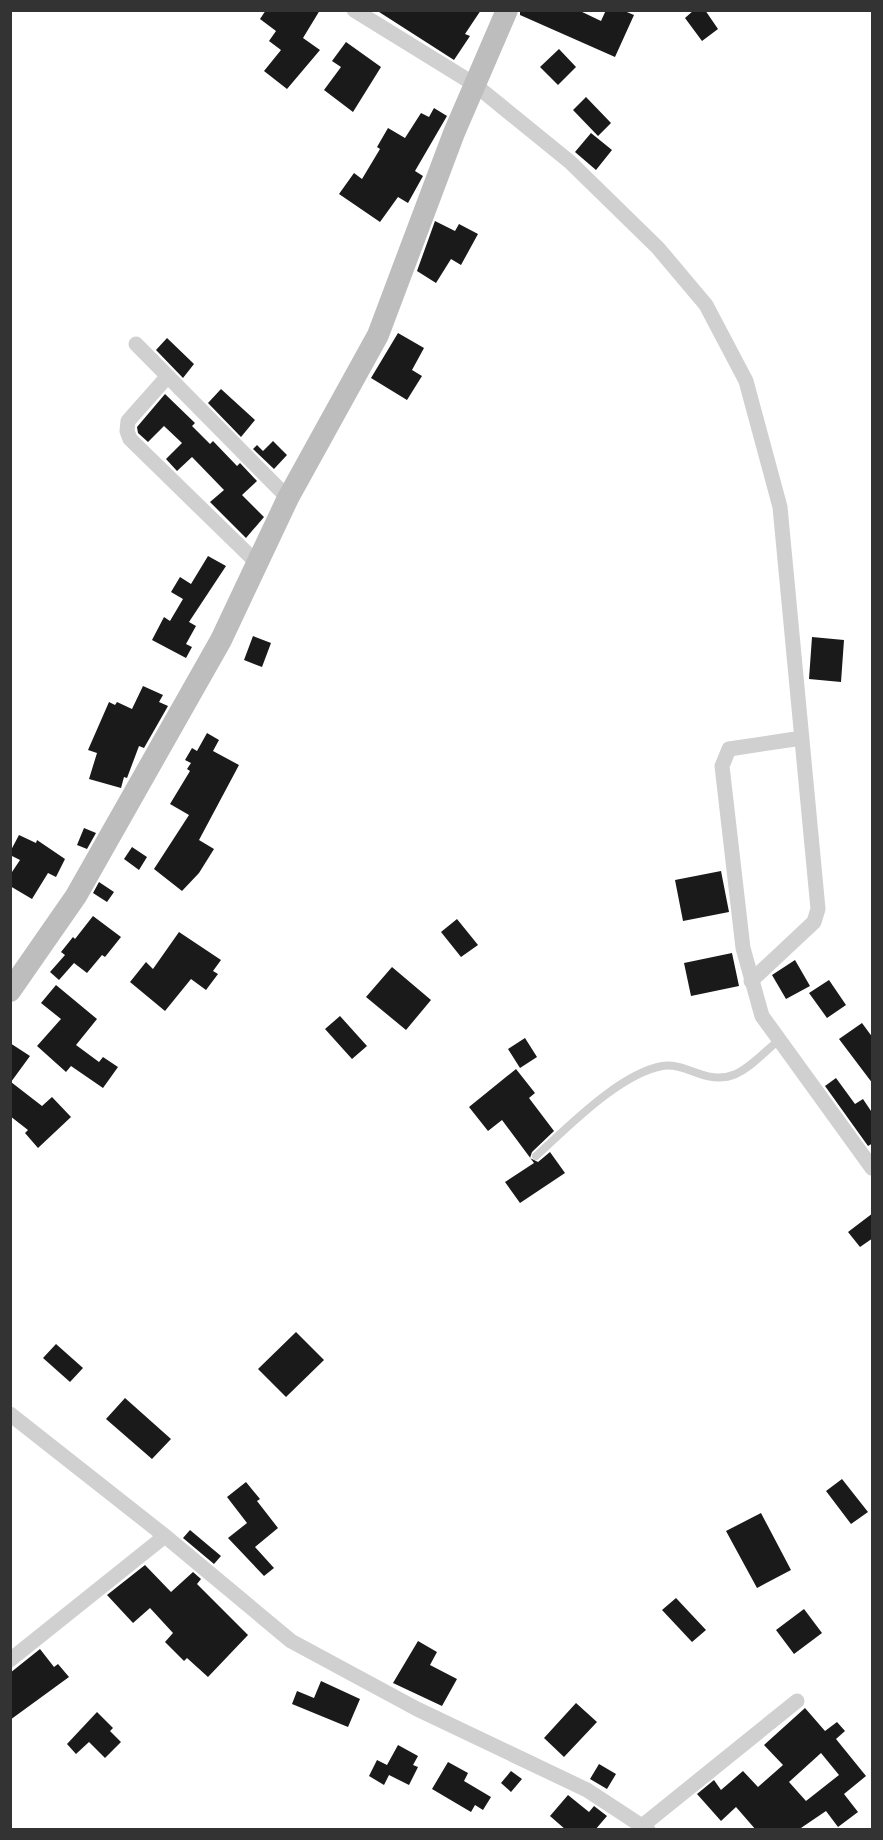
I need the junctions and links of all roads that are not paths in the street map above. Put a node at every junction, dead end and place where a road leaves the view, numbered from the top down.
1 (354, 10) edge
2 (507, 10) edge
3 (474, 84) junction
4 (136, 344) dead end
5 (167, 377) junction
6 (288, 498) junction
7 (256, 562) junction
8 (802, 738) junction
9 (752, 981) junction
10 (10, 991) edge
11 (779, 1040) junction
12 (536, 1156) dead end
13 (873, 1168) edge
14 (10, 1414) edge
15 (165, 1536) junction
16 (10, 1660) edge
17 (797, 1701) dead end
18 (642, 1828) edge

1 - 3 street
2 - 3 street
3 - 6 street
3 - 8 street
4 - 5 street
5 - 6 street
5 - 7 street
6 - 7 street
7 - 10 street
8 - 9 street
8 - 9 street
9 - 11 street
11 - 12 lane
11 - 13 street
14 - 15 street
15 - 16 street
15 - 18 street
17 - 18 street

